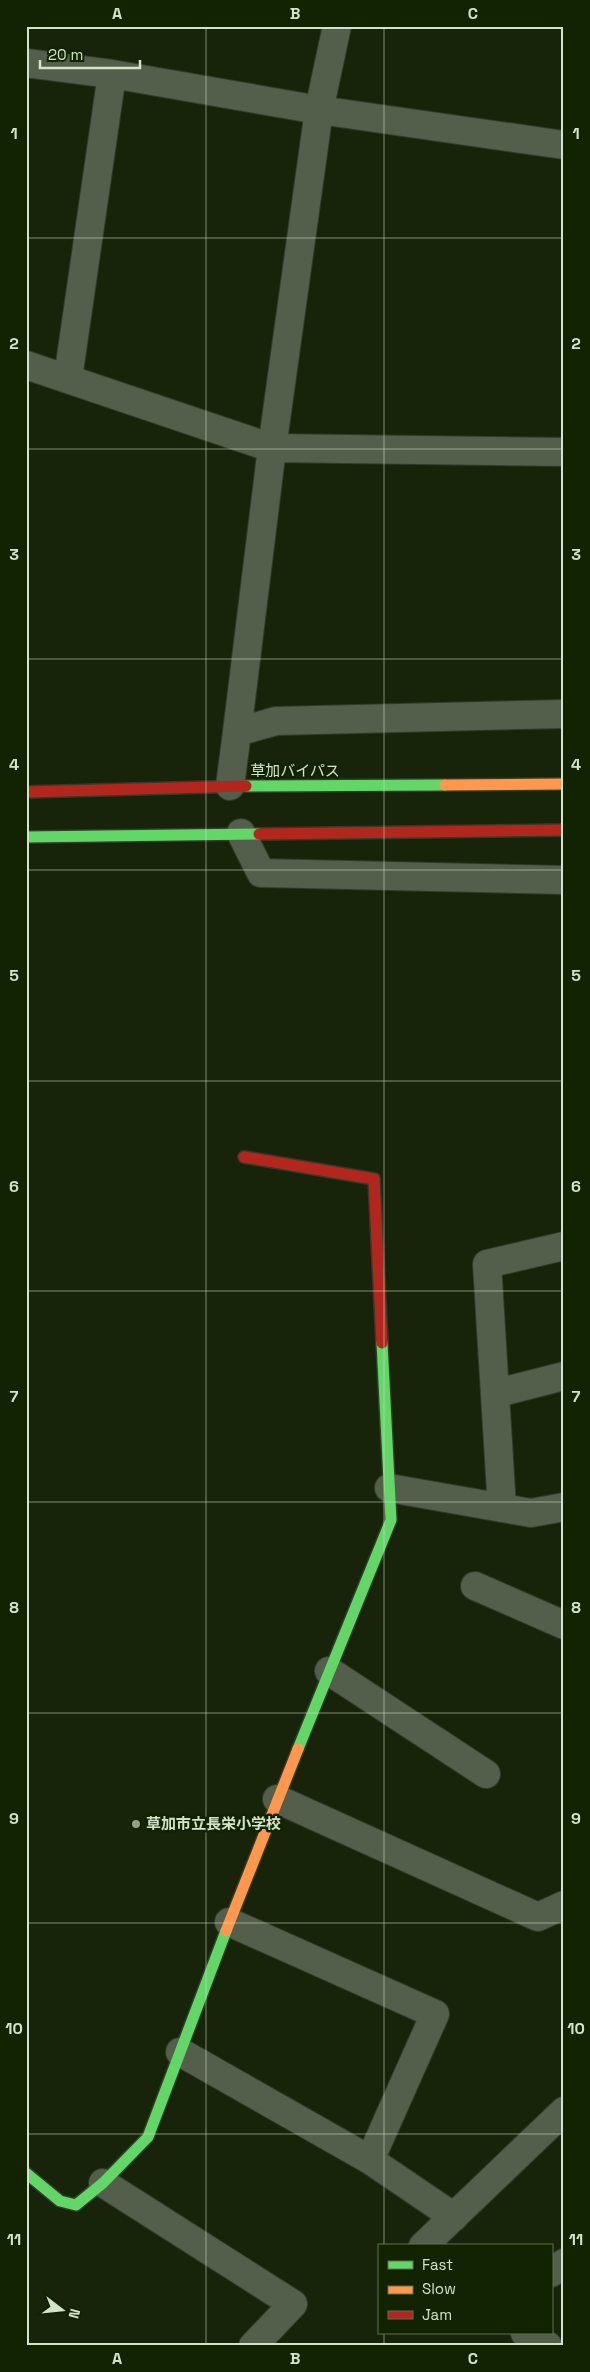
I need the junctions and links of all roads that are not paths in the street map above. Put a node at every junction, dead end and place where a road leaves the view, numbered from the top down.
1 (337, 26) edge
2 (26, 63) edge
3 (112, 74) junction
4 (319, 110) junction
5 (564, 145) edge
6 (26, 365) edge
7 (68, 378) junction
8 (272, 448) junction
9 (564, 452) edge
10 (564, 714) edge
11 (237, 732) junction
12 (564, 784) edge
13 (230, 786) junction
14 (26, 792) edge
15 (564, 830) edge
16 (241, 833) junction
17 (26, 837) edge
18 (564, 880) edge
19 (244, 1157) dead end
20 (564, 1246) edge
21 (564, 1376) edge
22 (497, 1393) junction
23 (389, 1488) junction
24 (564, 1507) edge
25 (502, 1508) junction
26 (475, 1586) dead end
27 (564, 1625) edge
28 (329, 1672) junction
29 (486, 1774) dead end
30 (277, 1798) junction
31 (564, 1905) edge
32 (230, 1922) junction
33 (180, 2052) junction
34 (564, 2111) edge
35 (370, 2160) junction
36 (26, 2173) edge
37 (103, 2183) junction
38 (454, 2217) junction
39 (425, 2244) edge
40 (564, 2263) edge
41 (552, 2272) edge
42 (527, 2334) edge
43 (253, 2346) edge
44 (548, 2346) edge

1 - 4 street
2 - 3 street
3 - 4 street
3 - 7 street
4 - 5 street
4 - 8 street
6 - 7 street
7 - 8 street
8 - 9 street
8 - 11 street
10 - 11 street
11 - 13 street
12 - 13 main road, 草加バイパス
13 - 14 main road, 草加バイパス
15 - 16 main road
16 - 17 main road
16 - 18 street
19 - 23 main road
20 - 22 street
21 - 22 street
22 - 25 street
23 - 25 street
23 - 28 main road
24 - 25 street
26 - 27 street
28 - 29 street
28 - 30 main road
30 - 31 street
30 - 32 main road
32 - 33 main road
32 - 35 street
33 - 35 street
33 - 37 main road
34 - 38 street
35 - 38 street
36 - 37 main road
37 - 43 street
38 - 39 street
40 - 41 street
42 - 44 street

